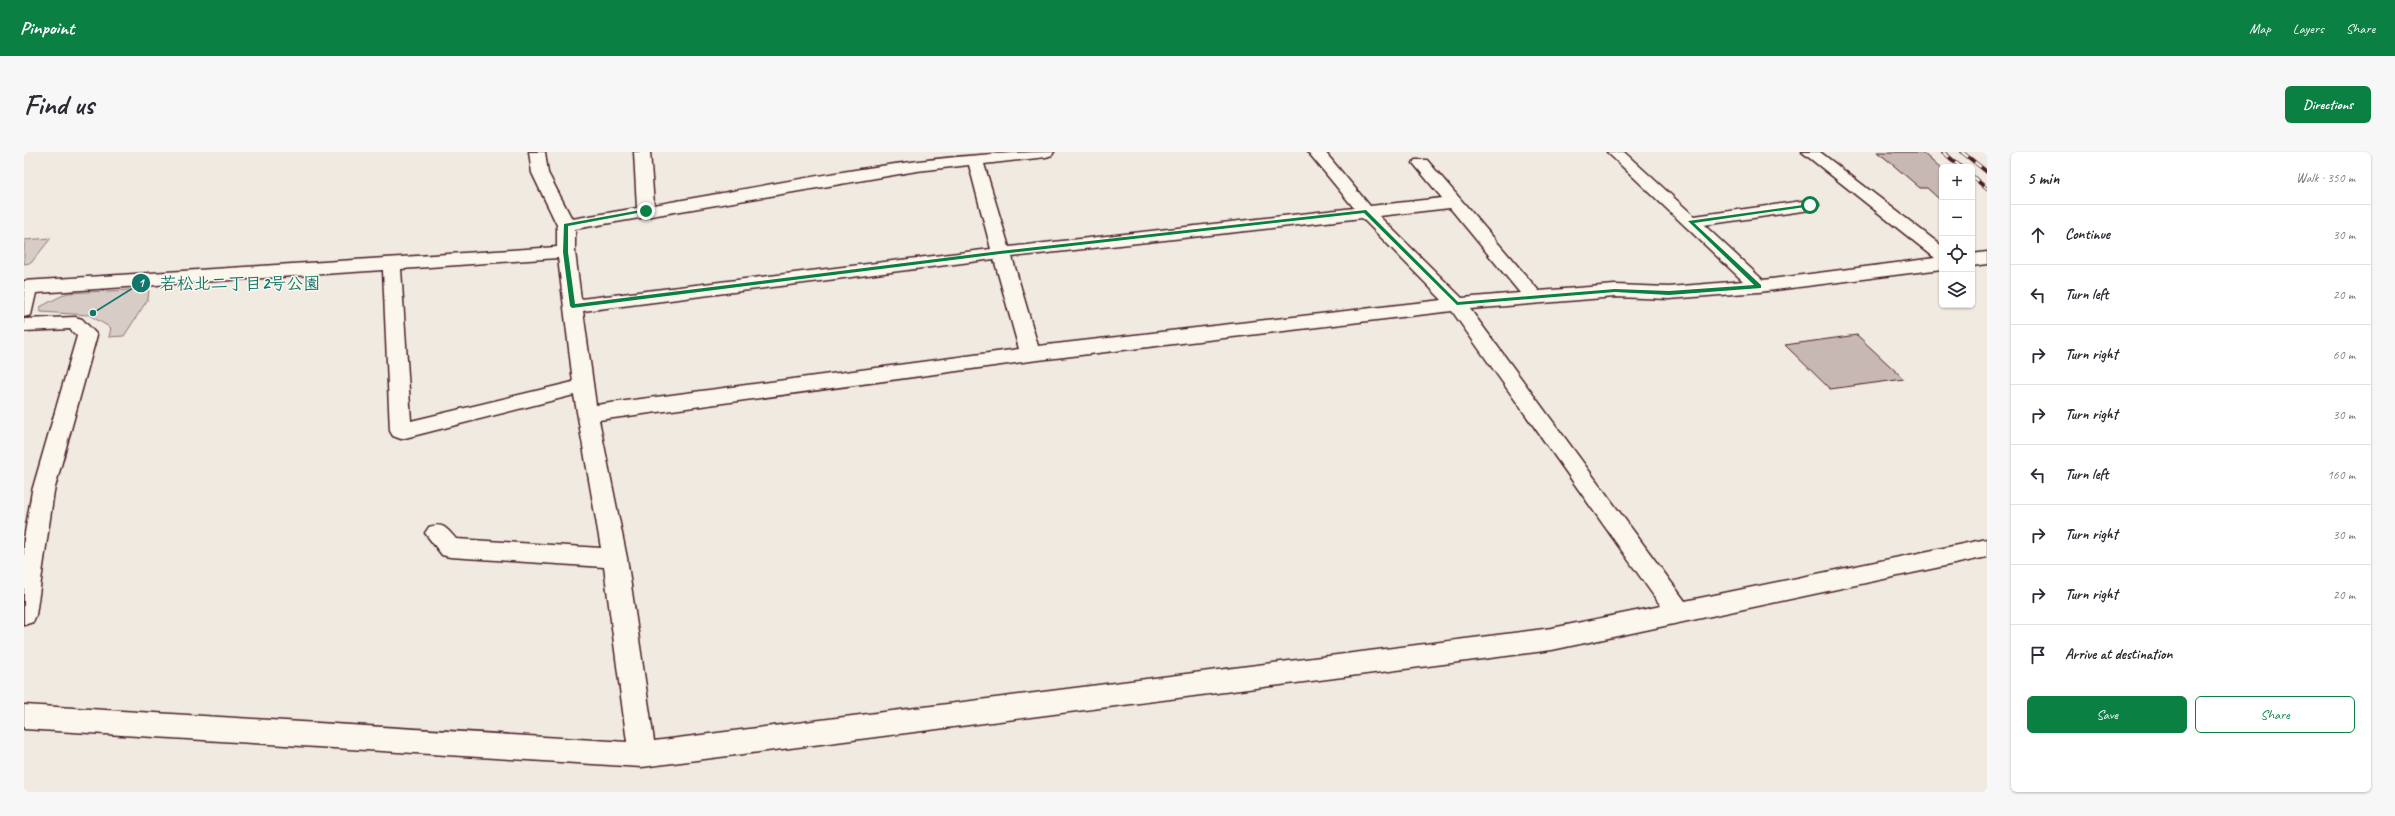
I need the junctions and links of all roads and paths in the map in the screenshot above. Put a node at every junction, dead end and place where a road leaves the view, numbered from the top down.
1 (537, 152) edge
2 (642, 152) edge
3 (1046, 152) edge
4 (1316, 152) edge
5 (1615, 152) edge
6 (1810, 152) edge
7 (975, 159) junction
8 (1421, 163) dead end
9 (1454, 202) junction
10 (1810, 205) dead end
11 (646, 211) junction
12 (1366, 211) junction
13 (1690, 222) junction
14 (566, 225) junction
15 (566, 252) junction
16 (1000, 253) junction
17 (1939, 254) edge
18 (1987, 258) edge
19 (1975, 260) edge
20 (1939, 263) edge
21 (392, 264) junction
22 (1759, 286) junction
23 (26, 288) edge
24 (1535, 298) junction
25 (1457, 304) junction
26 (572, 306) junction
27 (24, 311) edge
28 (24, 325) edge
29 (1030, 354) junction
30 (584, 386) junction
31 (587, 414) junction
32 (437, 533) dead end
33 (1987, 548) edge
34 (615, 558) junction
35 (1680, 613) junction
36 (24, 615) edge
37 (24, 717) edge
38 (642, 755) junction

1 - 14 street
2 - 11 street
3 - 7 street
4 - 12 street
5 - 13 street
6 - 17 street
7 - 11 street
7 - 16 street
8 - 9 street
9 - 12 street
9 - 24 street
10 - 13 street
11 - 14 street
12 - 16 street
12 - 25 street
13 - 22 street
14 - 15 street
15 - 21 street
15 - 26 street
16 - 26 street
16 - 29 street
18 - 19 street
20 - 22 street
21 - 23 street
21 - 30 street
22 - 24 street
23 - 27 street
24 - 25 street
25 - 29 street
25 - 35 street
26 - 30 street
28 - 36 street
29 - 31 street
30 - 31 street
31 - 34 street
32 - 34 street
33 - 35 street
34 - 38 street
35 - 38 street
37 - 38 street

